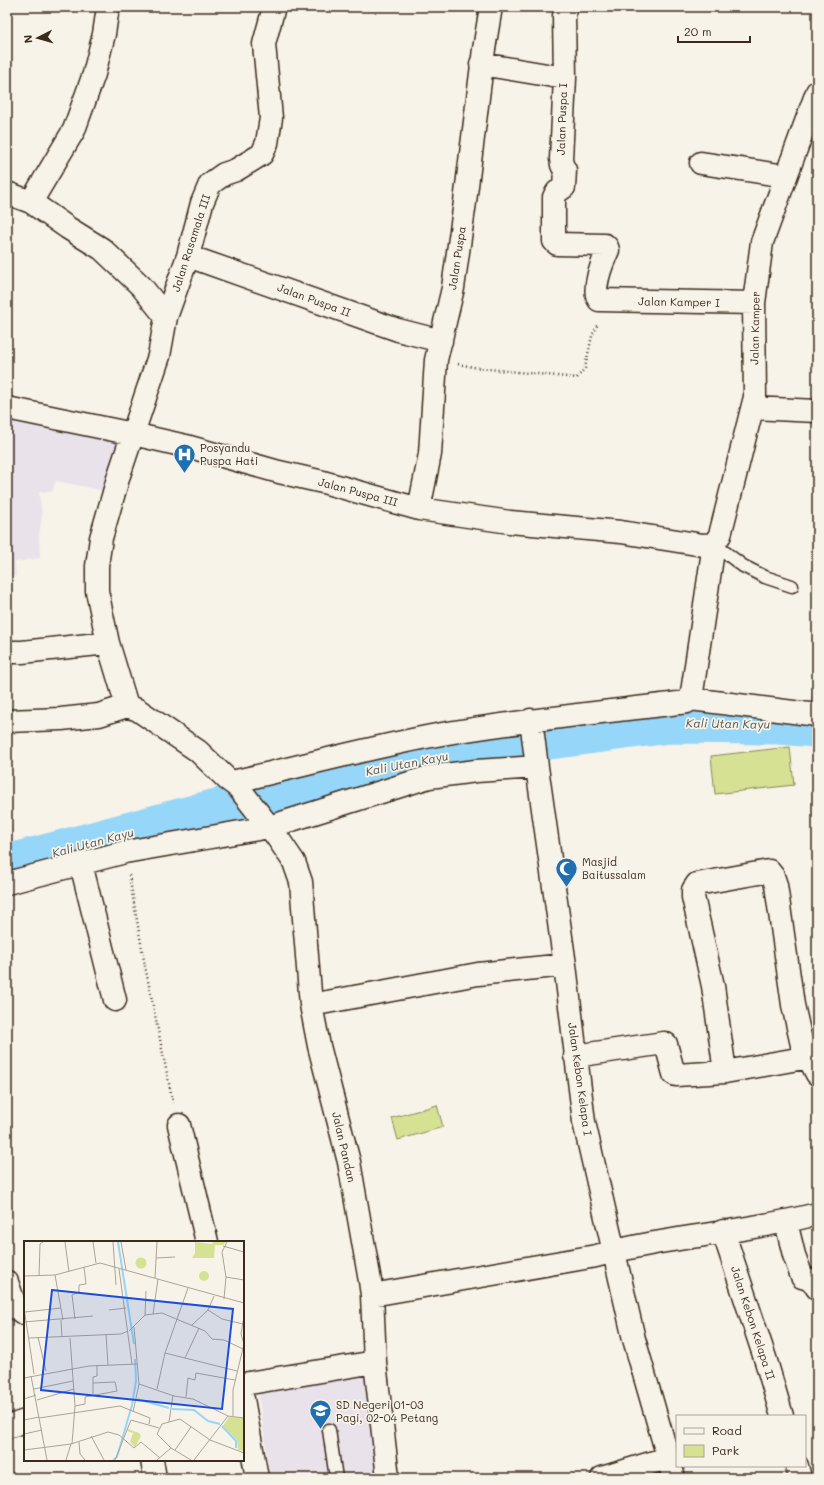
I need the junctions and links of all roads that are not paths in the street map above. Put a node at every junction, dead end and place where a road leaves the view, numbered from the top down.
1 (108, 7) edge
2 (274, 7) edge
3 (491, 7) edge
4 (565, 7) edge
5 (482, 64) junction
6 (565, 78) junction
7 (817, 92) edge
8 (701, 163) dead end
9 (786, 176) junction
10 (7, 193) edge
11 (31, 202) junction
12 (188, 256) junction
13 (606, 300) joint
14 (754, 303) junction
15 (166, 317) junction
16 (438, 350) junction
17 (7, 408) edge
18 (753, 408) junction
19 (817, 411) edge
20 (133, 434) junction
21 (419, 509) junction
22 (714, 544) junction
23 (792, 586) dead end
24 (108, 643) junction
25 (7, 652) edge
26 (691, 700) junction
27 (127, 706) junction
28 (814, 715) edge
29 (7, 721) edge
30 (532, 728) junction
31 (536, 763) junction
32 (235, 785) junction
33 (268, 826) junction
34 (81, 864) junction
35 (7, 883) edge
36 (565, 965) junction
37 (115, 1000) dead end
38 (311, 1005) junction
39 (575, 1056) junction
40 (813, 1065) edge
41 (724, 1072) junction
42 (179, 1125) road end
43 (817, 1214) edge
44 (786, 1222) junction
45 (723, 1231) junction
46 (207, 1241) edge
47 (614, 1251) junction
48 (7, 1282) edge
49 (817, 1288) edge
50 (372, 1295) junction
51 (24, 1313) edge
52 (375, 1362) junction
53 (244, 1384) edge
54 (244, 1405) edge
55 (782, 1415) edge
56 (24, 1421) edge
57 (7, 1427) edge
58 (329, 1430) dead end
59 (152, 1461) edge
60 (797, 1467) edge
61 (670, 1468) edge
62 (155, 1478) edge
63 (257, 1478) edge
64 (336, 1478) edge
65 (388, 1478) edge
66 (602, 1478) edge
67 (800, 1478) edge

1 - 11 street
2 - 12 street, Jalan Rasamala III
3 - 5 street, Jalan Puspa
4 - 6 street
5 - 6 street, Jalan Puspa I
5 - 16 street, Jalan Puspa
6 - 13 street, Jalan Puspa I
7 - 9 street, Jalan Kamper
8 - 9 street
9 - 14 street, Jalan Kamper
10 - 11 street
11 - 15 street
12 - 15 street, Jalan Rasamala III
12 - 16 street, Jalan Puspa II
13 - 14 street, Jalan Kamper I
14 - 18 street, Jalan Kamper
15 - 20 street, Jalan Rasamala III
16 - 21 street, Jalan Puspa
17 - 20 street, Jalan Puspa III
18 - 19 street
18 - 22 street, Jalan Kamper
20 - 21 street, Jalan Puspa III
20 - 24 street, Jalan Rasamala III
21 - 22 street, Jalan Puspa III
22 - 23 lane
22 - 26 street, Jalan Kamper
24 - 25 street
24 - 27 street, Jalan Rasamala III
26 - 28 street
26 - 30 street
27 - 29 street
27 - 32 street, Jalan Pandan
30 - 31 street, Jalan Kebon Kelapa I
30 - 32 street
31 - 33 street
31 - 36 street, Jalan Kebon Kelapa I
32 - 33 street, Jalan Pandan
33 - 34 street
33 - 38 street, Jalan Pandan
34 - 35 street
34 - 37 street
36 - 38 street
36 - 39 street, Jalan Kebon Kelapa I
38 - 50 street, Jalan Pandan
39 - 41 street
39 - 47 street, Jalan Kebon Kelapa I
40 - 41 street
40 - 41 street
42 - 46 street
43 - 44 street
44 - 45 street
44 - 49 street
45 - 47 street
45 - 55 street, Jalan Kebon Kelapa II
47 - 50 street
47 - 61 street, Jalan Kebon Kelapa I
48 - 51 street
50 - 52 street, Jalan Pandan
52 - 53 street
52 - 65 street, Jalan Pandan
54 - 63 street
56 - 57 street
58 - 64 lane
59 - 62 street
60 - 67 street
61 - 66 street

